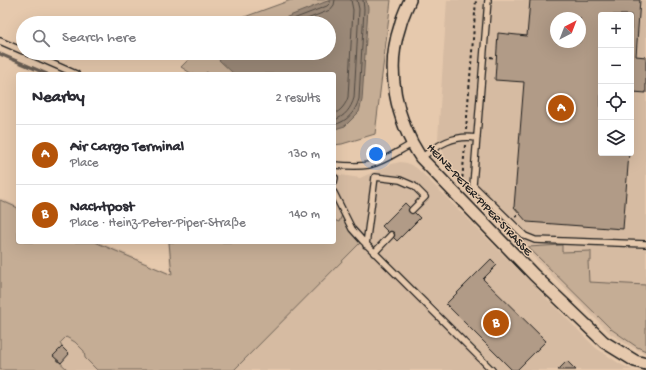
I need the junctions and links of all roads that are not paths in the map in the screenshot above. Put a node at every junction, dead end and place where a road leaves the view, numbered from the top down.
1 (410, 0) edge
2 (488, 0) edge
3 (0, 41) edge
4 (16, 48) edge
5 (44, 60) edge
6 (71, 72) edge
7 (477, 138) junction
8 (412, 144) junction
9 (421, 158) junction
10 (336, 165) edge
11 (336, 197) edge
12 (412, 210) dead end
13 (391, 235) dead end
14 (646, 244) edge
15 (366, 245) junction
16 (374, 253) junction
17 (646, 364) edge
18 (492, 370) edge

1 - 8 street, HEINZ-PETER-PIPER-STRASSE
2 - 7 lane
3 - 4 lane
5 - 6 lane
7 - 9 lane
7 - 14 lane
8 - 9 street, HEINZ-PETER-PIPER-STRASSE
8 - 10 lane
9 - 17 street, HEINZ-PETER-PIPER-STRASSE
11 - 15 lane
12 - 15 lane
13 - 16 lane
15 - 16 lane
16 - 18 lane

